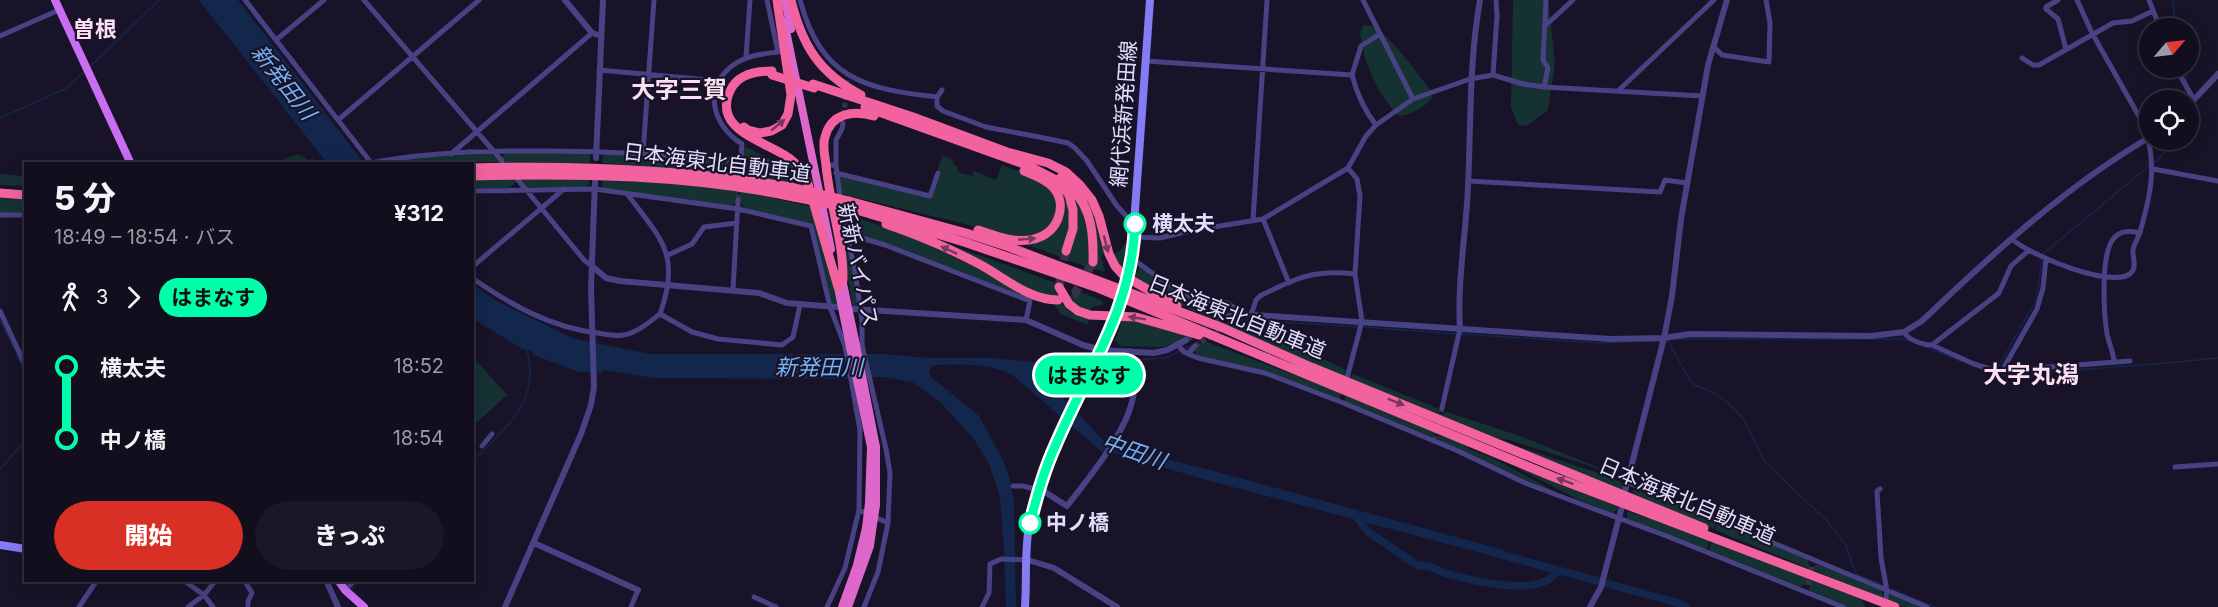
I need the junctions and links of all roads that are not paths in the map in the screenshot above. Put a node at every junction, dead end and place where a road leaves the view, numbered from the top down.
1 (55, 0) edge
2 (245, 0) edge
3 (324, 0) edge
4 (364, 0) edge
5 (479, 0) edge
6 (565, 0) edge
7 (603, 0) edge
8 (654, 0) edge
9 (750, 0) edge
10 (767, 0) edge
11 (778, 0) edge
12 (785, 0) edge
13 (791, 0) edge
14 (800, 0) edge
15 (1150, 0) edge
16 (1267, 0) edge
17 (1363, 0) edge
18 (1480, 0) edge
19 (1496, 0) edge
20 (1546, 0) edge
21 (1573, 0) edge
22 (1714, 0) edge
23 (1727, 0) edge
24 (1766, 0) edge
25 (2058, 0) edge
26 (2077, 0) edge
27 (2149, 0) edge
28 (59, 10) junction
29 (2153, 10) junction
30 (2156, 18) edge
31 (1546, 25) junction
32 (592, 33) junction
33 (2092, 33) junction
34 (1380, 34) junction
35 (0, 36) edge
36 (601, 36) junction
37 (276, 40) junction
38 (1713, 46) junction
39 (2066, 49) junction
40 (413, 56) junction
41 (746, 57) junction
42 (2022, 58) dead end
43 (1146, 61) junction
44 (1263, 69) junction
45 (599, 70) junction
46 (772, 73) junction
47 (648, 74) junction
48 (2218, 74) edge
49 (1352, 75) junction
50 (1493, 75) junction
51 (1470, 79) junction
52 (720, 81) junction
53 (1544, 87) junction
54 (942, 90) dead end
55 (1618, 90) junction
56 (2199, 95) edge
57 (1702, 96) junction
58 (937, 98) junction
59 (1413, 99) junction
60 (2139, 115) edge
61 (338, 120) junction
62 (912, 120) junction
63 (843, 123) tunnel mouth
64 (1376, 125) junction
65 (476, 133) junction
66 (2139, 143) edge
67 (597, 150) junction
68 (2151, 150) edge
69 (492, 151) junction
70 (643, 153) junction
71 (451, 154) junction
72 (1005, 155) junction
73 (596, 158) dead end
74 (741, 160) junction
75 (391, 161) edge
76 (502, 161) dead end
77 (130, 162) edge
78 (371, 162) edge
79 (789, 165) dead end
80 (474, 168) edge
81 (740, 168) tunnel mouth
82 (1348, 168) junction
83 (2153, 169) junction
84 (836, 173) junction
85 (938, 173) dead end
86 (474, 176) edge
87 (518, 180) dead end
88 (595, 181) dead end
89 (1468, 181) junction
90 (2218, 181) edge
91 (1687, 183) junction
92 (0, 188) edge
93 (24, 189) edge
94 (525, 189) junction
95 (564, 189) junction
96 (595, 189) junction
97 (474, 191) edge
98 (793, 192) junction
99 (0, 194) edge
100 (24, 195) edge
101 (628, 195) junction
102 (738, 200) tunnel mouth
103 (868, 205) junction
104 (540, 207) junction
105 (850, 207) junction
106 (738, 208) junction
107 (0, 215) edge
108 (24, 215) edge
109 (1263, 219) junction
110 (1135, 220) junction
111 (1253, 220) junction
112 (737, 223) junction
113 (848, 234) junction
114 (2139, 234) junction
115 (1134, 237) junction
116 (2012, 239) junction
117 (1066, 251) tunnel mouth
118 (2028, 251) junction
119 (668, 255) junction
120 (2046, 259) junction
121 (1093, 262) tunnel mouth
122 (1132, 263) joint
123 (474, 265) edge
124 (592, 266) junction
125 (1355, 274) junction
126 (2105, 275) junction
127 (474, 279) edge
128 (1289, 283) junction
129 (840, 284) junction
130 (668, 286) junction
131 (1059, 287) dead end
132 (733, 290) junction
133 (1058, 300) dead end
134 (800, 305) junction
135 (833, 307) junction
136 (856, 309) junction
137 (0, 311) edge
138 (660, 314) junction
139 (1240, 314) junction
140 (1251, 315) junction
141 (1226, 317) tunnel mouth
142 (1026, 320) junction
143 (1362, 321) junction
144 (1114, 323) tunnel mouth
145 (1223, 328) junction
146 (1460, 329) junction
147 (1904, 332) junction
148 (592, 334) junction
149 (1664, 338) junction
150 (1186, 340) tunnel mouth
151 (1178, 345) junction
152 (1932, 345) junction
153 (853, 346) junction
154 (1195, 346) tunnel mouth
155 (1101, 350) junction
156 (1130, 351) junction
157 (1188, 354) junction
158 (2114, 361) junction
159 (2130, 361) dead end
160 (24, 363) edge
161 (1292, 369) junction
162 (2002, 371) junction
163 (1347, 378) dead end
164 (1442, 408) tunnel mouth
165 (859, 424) junction
166 (881, 428) junction
167 (492, 434) dead end
168 (482, 446) dead end
169 (2218, 464) edge
170 (2175, 467) dead end
171 (1627, 482) junction
172 (1013, 486) dead end
173 (1880, 489) dead end
174 (1038, 490) junction
175 (1625, 490) dead end
176 (859, 510) junction
177 (1621, 510) dead end
178 (1619, 519) junction
179 (888, 523) junction
180 (534, 543) junction
181 (0, 545) edge
182 (866, 546) junction
183 (24, 549) edge
184 (1023, 559) junction
185 (96, 582) edge
186 (186, 582) edge
187 (214, 582) edge
188 (245, 582) edge
189 (327, 582) edge
190 (339, 582) edge
191 (353, 582) edge
192 (1808, 585) tunnel mouth
193 (345, 590) junction
194 (638, 590) joint
195 (1855, 591) junction
196 (1805, 592) junction
197 (1887, 594) junction
198 (204, 595) junction
199 (753, 597) dead end
200 (248, 606) edge
201 (79, 607) edge
202 (188, 607) edge
203 (213, 607) edge
204 (338, 607) edge
205 (364, 607) edge
206 (505, 607) edge
207 (631, 607) edge
208 (776, 607) edge
209 (827, 607) edge
210 (835, 607) edge
211 (842, 607) edge
212 (848, 607) edge
213 (854, 607) edge
214 (864, 607) edge
215 (982, 607) edge
216 (1025, 607) edge
217 (1117, 607) edge
218 (1590, 607) edge
219 (1843, 607) edge
220 (1895, 607) edge
221 (1927, 607) edge

1 - 28 main road
2 - 37 street
3 - 37 street
4 - 40 street
5 - 40 street
6 - 32 street
7 - 36 street
8 - 47 street
9 - 41 street
10 - 41 street
46 -> 11 highway
11 - 129 highway, 新新バイパス
12 - 129 highway, 新新バイパス
13 - 62 highway
14 - 58 street
15 - 43 main road, 網代浜新発田線
16 - 44 street
17 - 34 street
18 - 51 street
19 - 50 street
20 - 31 street
21 - 31 street
22 - 55 street
23 - 38 street
24 - 38 street
25 - 39 street
26 - 33 street
27 - 29 street
28 - 35 street
28 - 77 main road
29 - 30 street
29 - 33 street
31 - 53 street
32 - 36 street
32 - 65 street
33 - 39 street
33 - 60 street
34 - 49 street
34 - 59 street
36 - 45 street
37 - 61 street
38 - 57 street
39 - 42 street
40 - 61 street
40 - 65 street
41 - 52 street
43 - 44 street
43 - 110 main road, 網代浜新発田線
44 - 49 street
44 - 111 street
45 - 47 street
45 - 67 street
46 - 62 highway, bridge
46 - 129 highway
47 - 52 street
47 - 70 street
48 - 56 street
49 - 64 street
50 - 51 street
50 - 53 street
51 - 59 street
51 - 89 street
52 - 74 street
53 - 55 street
54 - 58 street
55 - 57 street
57 - 91 street
58 - 110 street
59 - 64 street
61 - 78 street
62 - 72 highway
62 - 129 highway
63 - 84 street
64 - 82 street
65 - 69 street
65 - 71 street
66 - 116 street
67 - 69 street
67 - 70 street
67 - 73 street
68 - 83 street
69 - 71 street
69 - 76 street
70 - 74 street
71 - 75 street
103 -> 72 highway
72 - 117 highway
72 - 121 highway
72 -> 145 highway
74 - 79 street
74 - 81 street
80 - 98 highway, 日本海東北自動車道
82 - 109 street
82 - 125 street
83 - 90 street
83 - 114 street
84 - 85 street
84 - 113 street
86 - 98 highway, 日本海東北自動車道
87 - 94 street
88 - 96 street
89 - 91 street
89 - 146 street
91 - 149 street
92 - 93 highway
94 - 95 street
94 - 97 street
94 - 104 street
95 - 96 street
95 - 104 street
96 - 101 street
96 - 124 street
98 - 105 highway, 日本海東北自動車道, bridge
98 - 105 highway, 日本海東北自動車道, bridge
99 - 100 highway
101 - 106 street
101 - 119 street
102 - 106 street
103 - 105 highway, 日本海東北自動車道
103 - 145 highway, 日本海東北自動車道
104 - 123 street
104 - 124 street
133 -> 105 highway
105 - 161 highway, 日本海東北自動車道
106 - 112 street
106 - 135 street
107 - 108 street
109 - 111 street
109 - 128 street
110 - 115 main road, 網代浜新発田線
111 - 115 street
112 - 119 street
112 - 132 street
113 - 136 street
113 - 142 street
114 - 126 street
114 - 126 street
115 - 122 main road, 網代浜新発田線
116 - 118 street
116 - 147 street
118 - 120 street
118 - 152 street
119 - 130 street
120 - 126 street
120 - 162 street
122 - 139 street
124 - 130 street
124 - 148 street
125 - 128 street
125 - 143 street
126 - 158 street
127 - 148 street
128 - 140 street
129 - 153 highway, 新新バイパス
130 - 132 street
130 - 138 street
161 -> 131 highway
132 - 134 street
134 - 135 street
134 - 138 street
135 - 153 street
136 - 142 street
136 - 153 street
137 - 160 street
138 - 148 street
139 - 140 street
139 - 141 street
140 - 143 street
142 - 155 street
143 - 146 street
143 - 163 street
144 - 155 main road
145 -> 195 highway, 日本海東北自動車道
146 - 149 street
146 - 164 street
147 - 149 street
147 - 152 street
148 - 180 street
149 - 171 street
150 - 151 street
151 - 156 street
151 - 157 street
152 - 162 street
153 - 165 street
153 - 166 street
153 - 182 highway, 新新バイパス, bridge
154 - 157 street
155 - 156 street
155 - 174 main road
156 - 174 street
157 - 178 street
158 - 159 street
158 - 162 street
195 -> 161 highway, 日本海東北自動車道
165 - 166 street
165 - 176 street
166 - 179 street
167 - 168 street
169 - 170 street
171 - 175 street
171 - 197 street
172 - 174 street
173 - 197 street
174 - 184 main road
176 - 179 street
176 - 209 street
177 - 178 street
178 - 196 street
178 - 218 street
179 - 214 street
180 - 194 street
180 - 206 street
181 - 183 main road
182 - 210 highway
182 - 211 highway, 新新バイパス
182 - 212 highway, 新新バイパス
182 - 213 highway
184 - 215 street
184 - 216 main road
184 - 217 street
185 - 201 street
186 - 198 street
187 - 198 street
188 - 200 street
189 - 204 street
190 - 193 main road
191 - 193 street
192 - 196 street
193 - 205 main road
194 - 207 street
195 - 220 highway, 日本海東北自動車道
196 - 219 street
197 - 221 street
198 - 202 street
198 - 203 street
199 - 208 street

